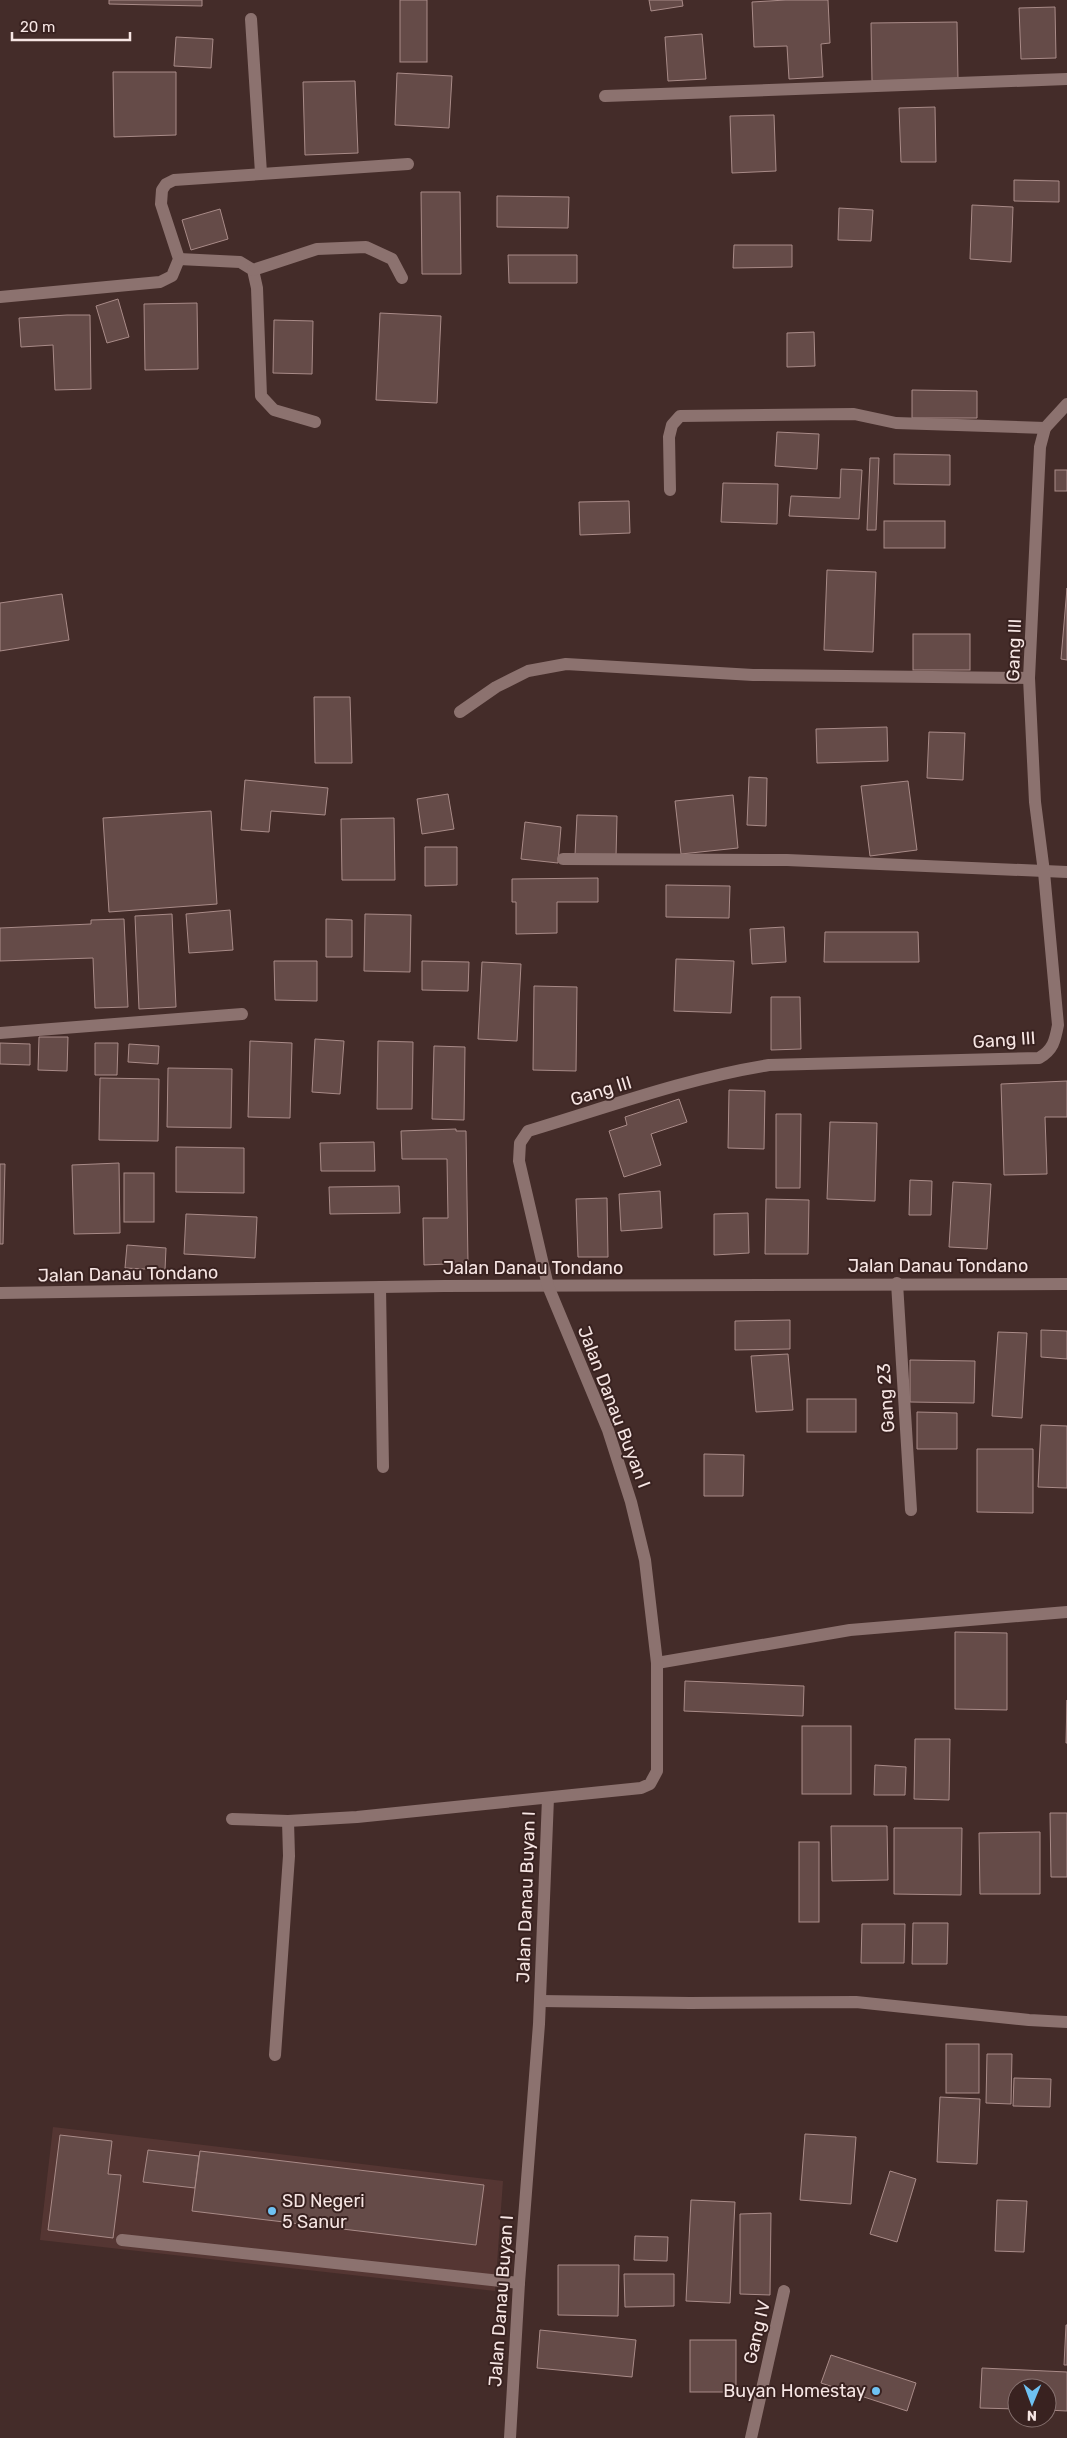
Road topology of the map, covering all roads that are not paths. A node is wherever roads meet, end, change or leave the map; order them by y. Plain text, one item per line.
1 (251, 19) dead end
2 (1067, 79) edge
3 (605, 96) dead end
4 (408, 164) dead end
5 (261, 174) junction
6 (180, 259) junction
7 (253, 270) junction
8 (402, 278) dead end
9 (0, 297) edge
10 (1067, 404) edge
11 (315, 422) dead end
12 (1045, 428) junction
13 (670, 490) dead end
14 (1029, 678) junction
15 (460, 712) dead end
16 (563, 859) dead end
17 (1044, 872) junction
18 (1067, 872) edge
19 (242, 1014) dead end
20 (0, 1032) edge
21 (897, 1283) junction
22 (1067, 1284) edge
23 (548, 1286) junction
24 (380, 1287) junction
25 (0, 1293) edge
26 (383, 1467) dead end
27 (911, 1510) dead end
28 (1067, 1612) edge
29 (657, 1663) junction
30 (548, 1798) junction
31 (232, 1819) dead end
32 (288, 1821) junction
33 (540, 2001) junction
34 (1067, 2022) edge
35 (275, 2055) dead end
36 (122, 2240) dead end
37 (518, 2283) junction
38 (784, 2291) dead end
39 (510, 2438) edge
40 (751, 2438) edge

1 - 5 street
2 - 3 street
4 - 5 street
5 - 6 street
6 - 7 street
6 - 9 street
7 - 8 street
7 - 11 street
10 - 12 street
12 - 13 street
12 - 14 street, Gang III
14 - 15 street
14 - 17 street, Gang III
16 - 17 street
17 - 18 street
17 - 23 street, Gang III
19 - 20 street
21 - 22 street, Jalan Danau Tondano
21 - 23 street, Jalan Danau Tondano
21 - 27 street, Gang 23
23 - 24 street, Jalan Danau Tondano
23 - 29 street, Jalan Danau Buyan I
24 - 25 street, Jalan Danau Tondano
24 - 26 street
28 - 29 street
29 - 30 street, Jalan Danau Buyan I
30 - 32 street
30 - 33 street, Jalan Danau Buyan I
31 - 32 street
32 - 35 street
33 - 34 street
33 - 37 street, Jalan Danau Buyan I
36 - 37 street
37 - 39 street, Jalan Danau Buyan I
38 - 40 street, Gang IV

